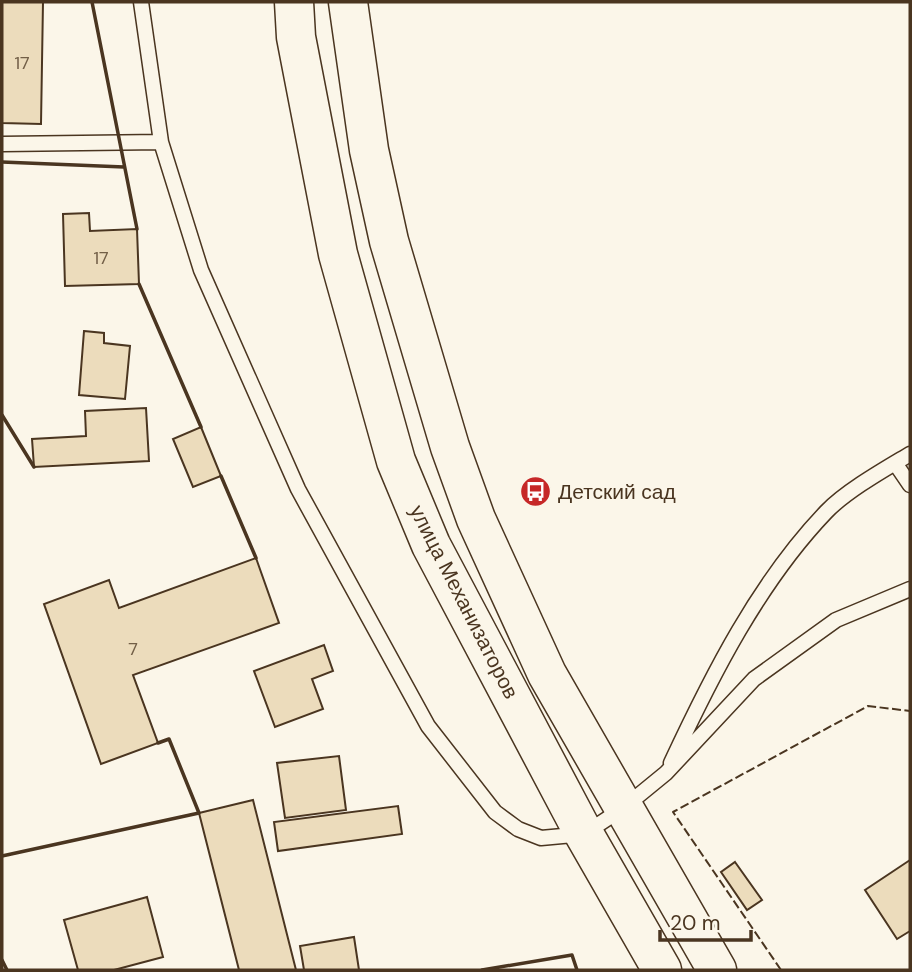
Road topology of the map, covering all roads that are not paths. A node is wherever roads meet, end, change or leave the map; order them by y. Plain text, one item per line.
1 (141, 2) edge
2 (294, 2) edge
3 (348, 2) edge
4 (161, 142) junction
5 (2, 144) edge
6 (910, 454) edge
7 (895, 463) junction
8 (910, 485) edge
9 (910, 589) edge
10 (666, 773) junction
11 (622, 809) junction
12 (584, 834) junction
13 (662, 970) edge
14 (717, 970) edge

1 - 4 lane
2 - 12 main road, улица Механизаторов
3 - 11 main road, улица Механизаторов
4 - 5 lane
4 - 12 lane
6 - 7 lane
7 - 8 lane
7 - 10 lane
9 - 10 lane
10 - 11 lane
11 - 12 lane
11 - 14 main road, улица Механизаторов
12 - 13 main road, улица Механизаторов

